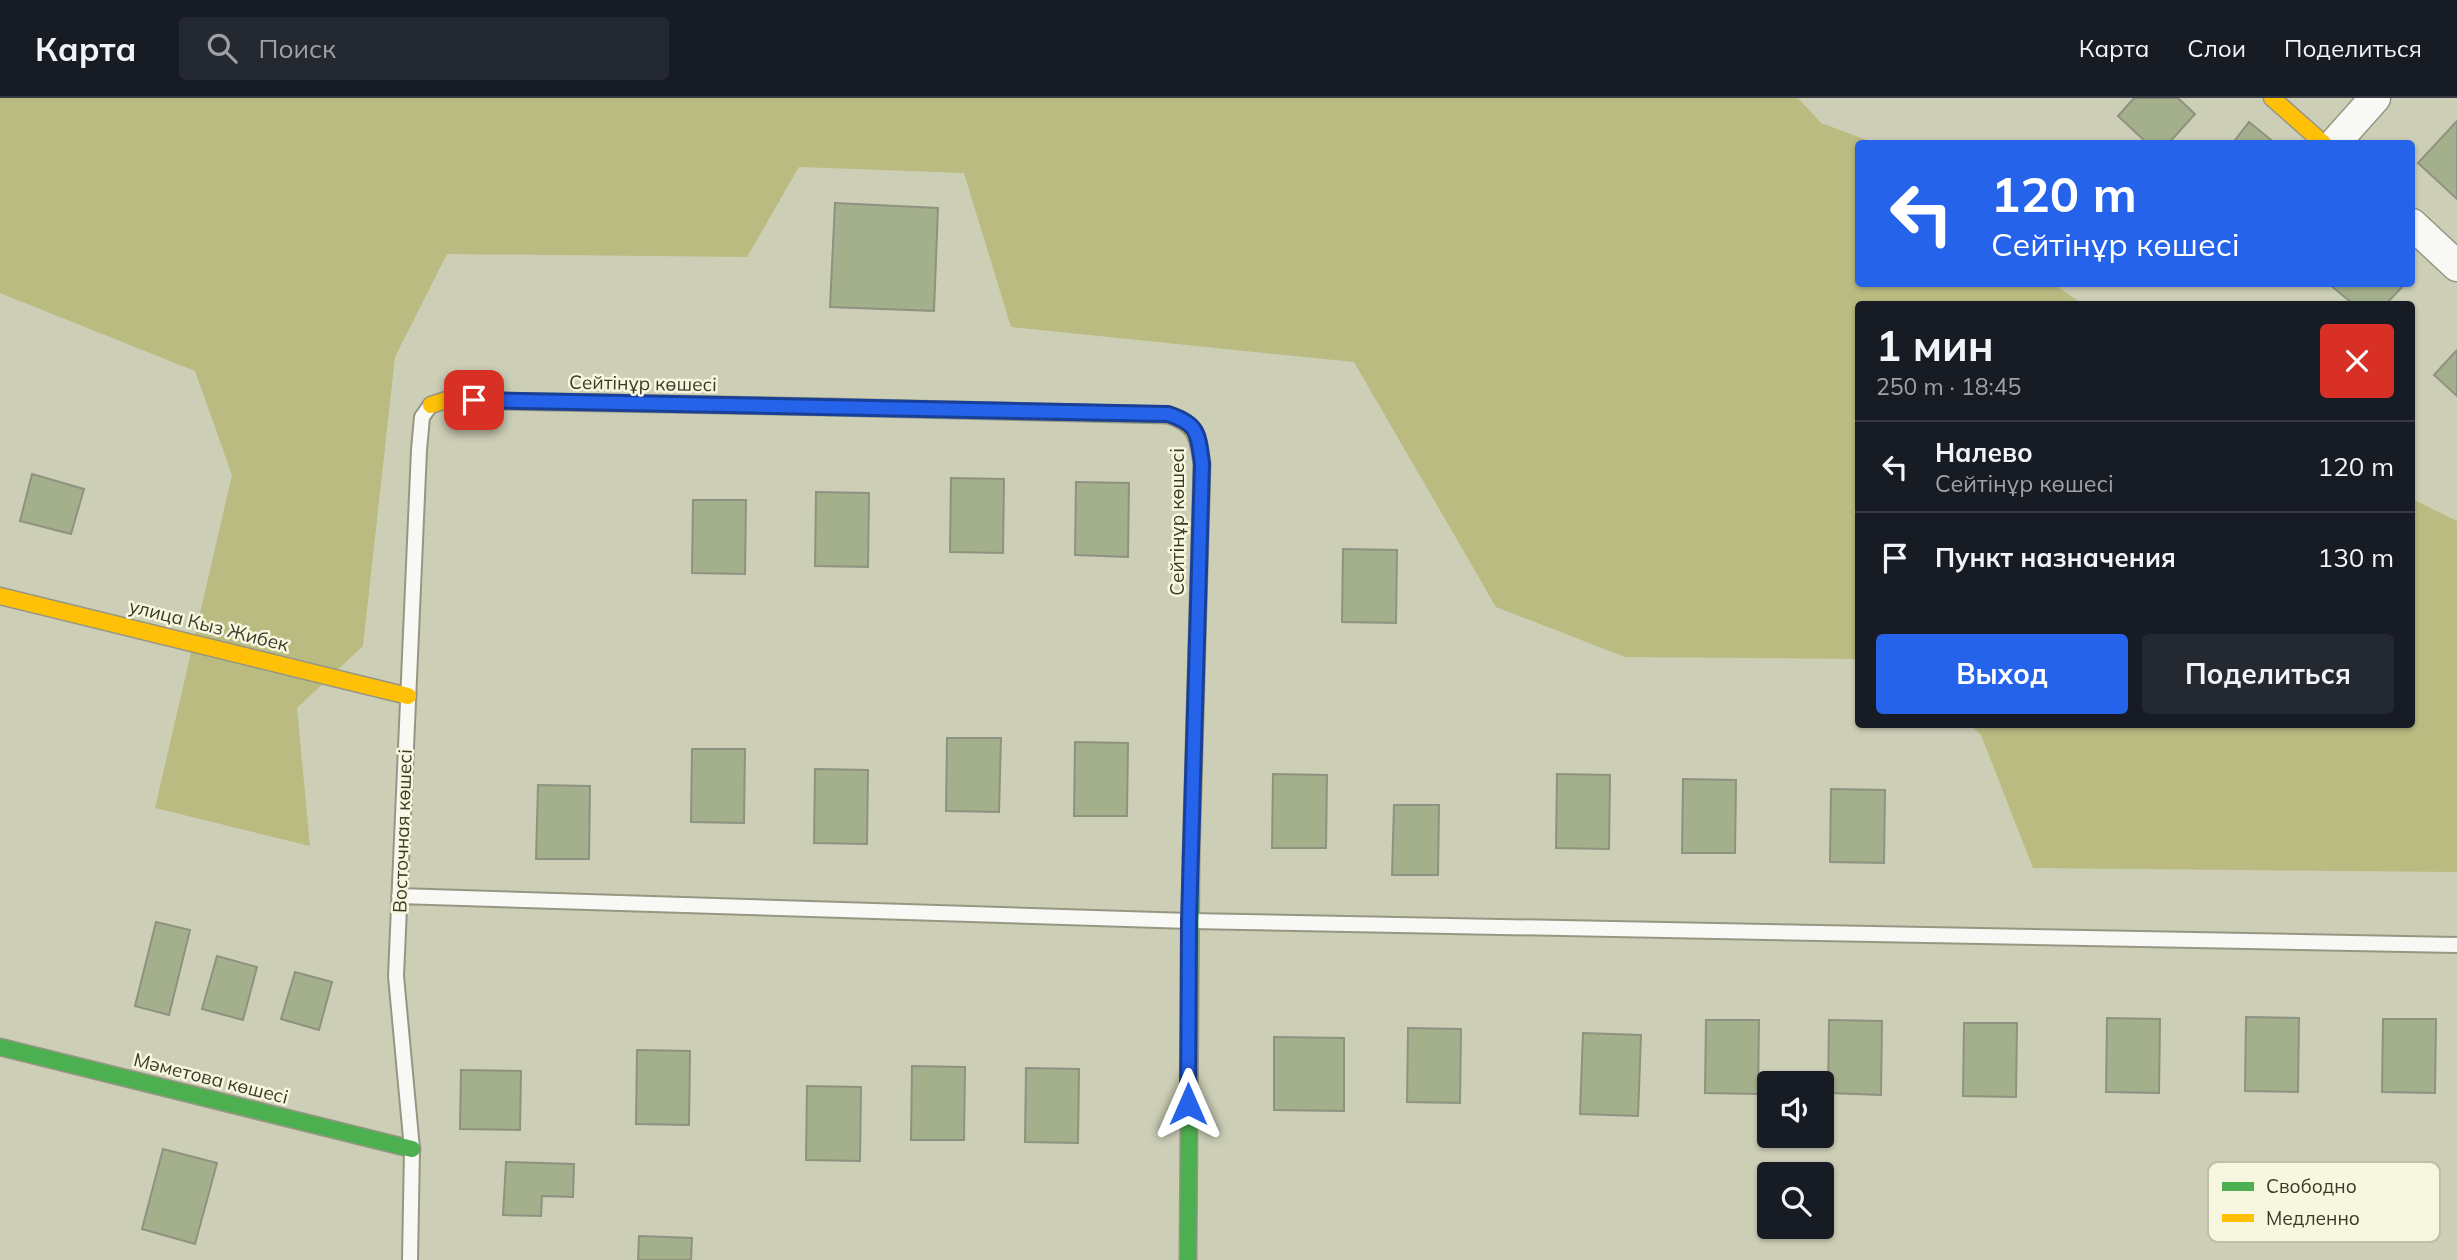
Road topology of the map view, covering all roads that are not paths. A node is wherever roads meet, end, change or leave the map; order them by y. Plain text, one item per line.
1 (2272, 98) edge
2 (2375, 98) edge
3 (2319, 140) edge
4 (2338, 140) edge
5 (2415, 227) edge
6 (2457, 265) edge
7 (431, 405) joint
8 (0, 596) edge
9 (408, 695) junction
10 (399, 896) junction
11 (1189, 921) junction
12 (2457, 946) edge
13 (0, 1046) edge
14 (412, 1149) junction
15 (410, 1260) edge
16 (1188, 1260) edge

1 - 3 street
2 - 4 street
5 - 6 street
7 - 9 lane, Восточная көшесі
7 - 11 street, Сейтінұр көшесі
8 - 9 street, улица Кыз Жибек
9 - 10 lane, Восточная көшесі
10 - 11 lane
10 - 14 lane, Восточная көшесі
11 - 12 lane
11 - 16 street, Сейтінұр көшесі
13 - 14 street, Мәметова көшесі
14 - 15 lane, Восточная көшесі

